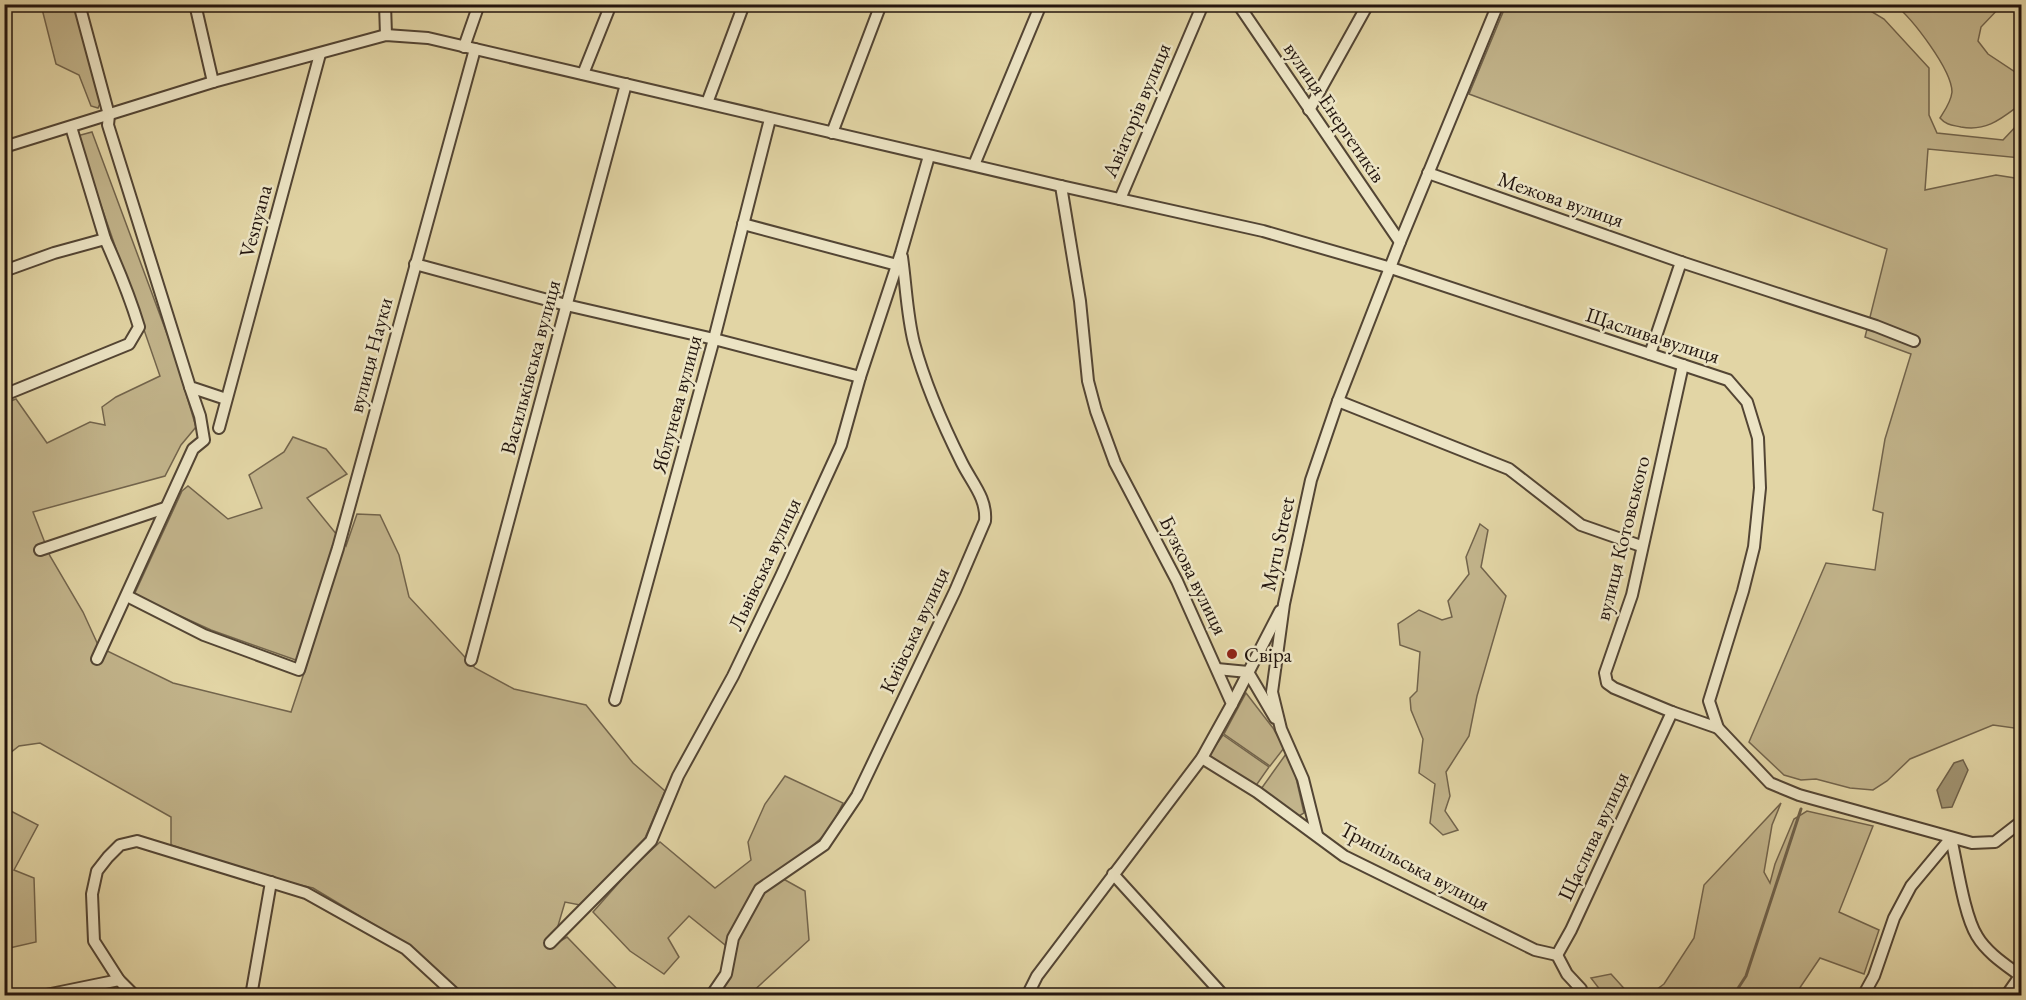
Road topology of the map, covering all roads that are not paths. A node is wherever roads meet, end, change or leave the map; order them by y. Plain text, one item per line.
1 (79, 4) edge
2 (195, 4) edge
3 (385, 4) edge
4 (479, 4) edge
5 (610, 4) edge
6 (744, 4) edge
7 (881, 4) edge
8 (1041, 4) edge
9 (1203, 4) edge
10 (1238, 4) edge
11 (1368, 4) edge
12 (1498, 4) edge
13 (386, 35) junction
14 (464, 47) junction
15 (475, 49) junction
16 (320, 54) junction
17 (583, 74) junction
18 (213, 82) junction
19 (626, 84) junction
20 (706, 103) junction
21 (1309, 110) junction
22 (109, 115) junction
23 (770, 118) junction
24 (71, 127) junction
25 (832, 133) junction
26 (4, 147) edge
27 (929, 156) junction
28 (975, 165) junction
29 (1428, 173) junction
30 (1061, 186) junction
31 (1120, 199) junction
32 (743, 224) junction
33 (105, 239) junction
34 (1400, 242) junction
35 (901, 253) junction
36 (1681, 262) junction
37 (415, 264) junction
38 (897, 265) junction
39 (1390, 268) junction
40 (4, 271) edge
41 (567, 305) junction
42 (714, 339) junction
43 (1914, 341) dead end
44 (1650, 354) junction
45 (1683, 365) junction
46 (860, 377) junction
47 (190, 387) junction
48 (4, 395) edge
49 (226, 399) junction
50 (1338, 401) junction
51 (219, 428) dead end
52 (165, 508) junction
53 (1641, 546) junction
54 (40, 550) dead end
55 (127, 596) junction
56 (1284, 604) junction
57 (97, 659) dead end
58 (471, 660) dead end
59 (1217, 669) junction
60 (1248, 672) junction
61 (615, 699) dead end
62 (1232, 704) junction
63 (1672, 712) junction
64 (1718, 728) junction
65 (1281, 729) junction
66 (1202, 758) junction
67 (2022, 821) edge
68 (1317, 835) junction
69 (1951, 838) junction
70 (1113, 874) junction
71 (271, 882) junction
72 (550, 943) dead end
73 (1557, 955) junction
74 (2021, 975) edge
75 (119, 980) junction
76 (41, 996) edge
77 (135, 996) edge
78 (251, 996) edge
79 (457, 996) edge
80 (711, 996) edge
81 (1027, 996) edge
82 (1224, 996) edge
83 (1582, 996) edge
84 (1863, 996) edge
85 (2006, 996) edge

1 - 22 street
2 - 18 street
3 - 13 street
4 - 14 street
5 - 17 street
6 - 20 street
7 - 25 street
8 - 28 street
9 - 31 street, Авіаторів вулиця
10 - 21 street, вулиця Енергетиків
11 - 21 street
12 - 29 street
13 - 14 street, Щаслива вулиця
13 - 16 street
14 - 15 street, Щаслива вулиця
15 - 17 street, Щаслива вулиця
15 - 37 street, вулиця Науки
16 - 18 street
16 - 49 street, Vesnyana
17 - 19 street, Щаслива вулиця
18 - 22 street
19 - 20 street, Щаслива вулиця
19 - 41 street, Васильківська вулиця
20 - 23 street, Щаслива вулиця
21 - 34 street, вулиця Енергетиків
22 - 24 street
22 - 47 street
23 - 25 street, Щаслива вулиця
23 - 32 street, Яблунева вулиця
24 - 26 street
24 - 33 street
25 - 27 street, Щаслива вулиця
27 - 28 street, Щаслива вулиця
27 - 35 street, Львівська вулиця
28 - 30 street, Щаслива вулиця
29 - 34 street
29 - 36 street, Межова вулиця
30 - 31 street, Щаслива вулиця
30 - 59 street, Бузкова вулиця
31 - 39 street, Щаслива вулиця
32 - 38 street
32 - 42 street, Яблунева вулиця
33 - 40 street
33 - 48 street
34 - 39 street
35 - 38 street, Львівська вулиця
35 - 80 street, Київська вулиця
36 - 43 street, Межова вулиця
36 - 44 street
37 - 41 street
37 - 55 street, вулиця Науки
38 - 46 street, Львівська вулиця
39 - 44 street, Щаслива вулиця
39 - 50 street, Myru Street
41 - 42 street
41 - 58 street, Васильківська вулиця
42 - 46 street
42 - 61 street, Яблунева вулиця
44 - 45 street, Щаслива вулиця
45 - 53 street, вулиця Котовського
45 - 64 street, Щаслива вулиця
46 - 72 street, Львівська вулиця
47 - 49 street
47 - 52 street
49 - 51 street, Vesnyana
50 - 53 street
50 - 56 street, Myru Street
52 - 54 street
52 - 55 street
53 - 63 street, вулиця Котовського
55 - 57 street
56 - 60 street
56 - 65 street, Myru Street
59 - 60 street
59 - 62 street, Бузкова вулиця
60 - 62 street
60 - 65 street
62 - 66 street
63 - 64 street, Щаслива вулиця
63 - 73 street, Щаслива вулиця
64 - 69 street, Щаслива вулиця
65 - 68 street, Myru Street
66 - 68 street, Трипільська вулиця
66 - 70 street
67 - 69 street, Щаслива вулиця
68 - 73 street, Трипільська вулиця
69 - 74 street
69 - 84 street
70 - 81 street
70 - 82 street
71 - 75 street
71 - 78 street
71 - 79 street
73 - 83 street
74 - 85 street
75 - 76 street
75 - 77 street

